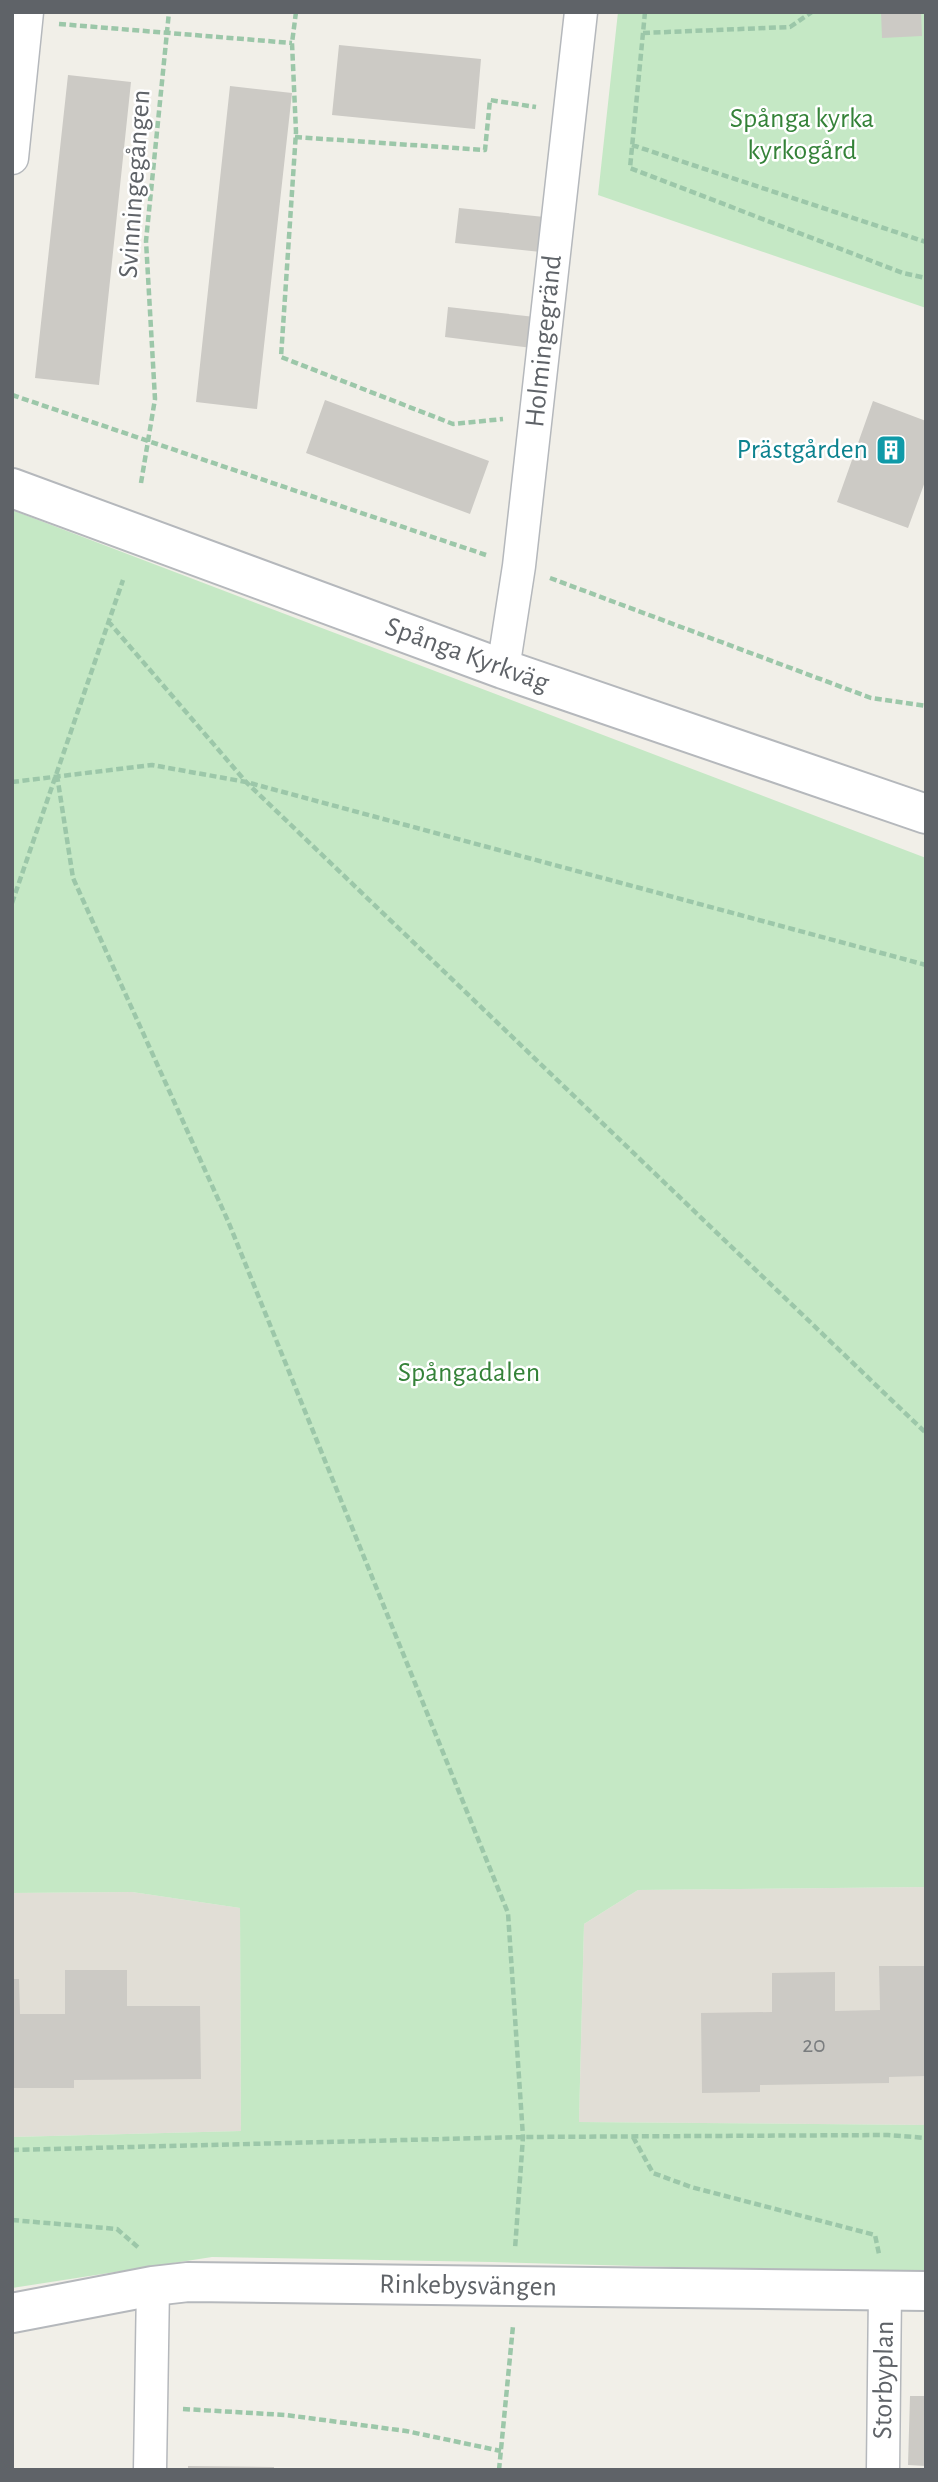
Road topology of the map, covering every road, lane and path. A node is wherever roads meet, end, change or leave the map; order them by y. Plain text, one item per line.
1 (169, 12) edge
2 (296, 12) edge
3 (581, 12) edge
4 (645, 12) edge
5 (812, 12) edge
6 (26, 17) edge
7 (167, 33) junction
8 (643, 33) junction
9 (292, 43) junction
10 (545, 108) dead end
11 (296, 137) junction
12 (632, 145) junction
13 (12, 158) edge
14 (926, 242) edge
15 (926, 278) edge
16 (12, 395) edge
17 (536, 419) junction
18 (149, 442) junction
19 (141, 483) dead end
20 (12, 488) edge
21 (519, 566) junction
22 (123, 580) dead end
23 (108, 621) junction
24 (503, 669) junction
25 (926, 706) edge
26 (57, 775) junction
27 (12, 782) edge
28 (246, 782) junction
29 (926, 814) edge
30 (12, 903) edge
31 (926, 965) edge
32 (926, 1433) edge
33 (632, 2136) junction
34 (523, 2137) junction
35 (926, 2138) edge
36 (12, 2150) edge
37 (12, 2220) edge
38 (515, 2253) dead end
39 (153, 2286) junction
40 (885, 2291) junction
41 (926, 2291) edge
42 (12, 2313) edge
43 (513, 2326) dead end
44 (151, 2407) junction
45 (501, 2451) junction
46 (150, 2470) edge
47 (499, 2470) edge
48 (883, 2470) edge

1 - 7 path, Svinningegången
2 - 9 path
3 - 17 street, Holmingegränd
4 - 8 path
5 - 8 path
6 - 7 path
6 - 13 street
7 - 9 path
7 - 18 path, Svinningegången
8 - 12 path
9 - 11 path
10 - 11 path
11 - 17 path
12 - 14 path
12 - 15 path
16 - 18 path
17 - 21 street, Holmingegränd
18 - 19 path, Svinningegången
18 - 21 path
20 - 24 street, Spånga Kyrkväg
21 - 24 street, Holmingegränd
21 - 25 path
22 - 23 path
23 - 26 path
23 - 28 path
24 - 29 street, Spånga Kyrkväg
26 - 27 path
26 - 28 path
26 - 30 path
26 - 34 path
28 - 31 path
28 - 32 path
33 - 34 path
33 - 35 path
33 - 40 path
34 - 36 path
34 - 38 path
37 - 39 path
39 - 40 street, Rinkebysvängen
39 - 42 street, Rinkebysvängen
39 - 44 street
40 - 41 street, Rinkebysvängen
40 - 48 street, Storbyplan
43 - 45 path
44 - 45 path
44 - 46 street
45 - 47 path

